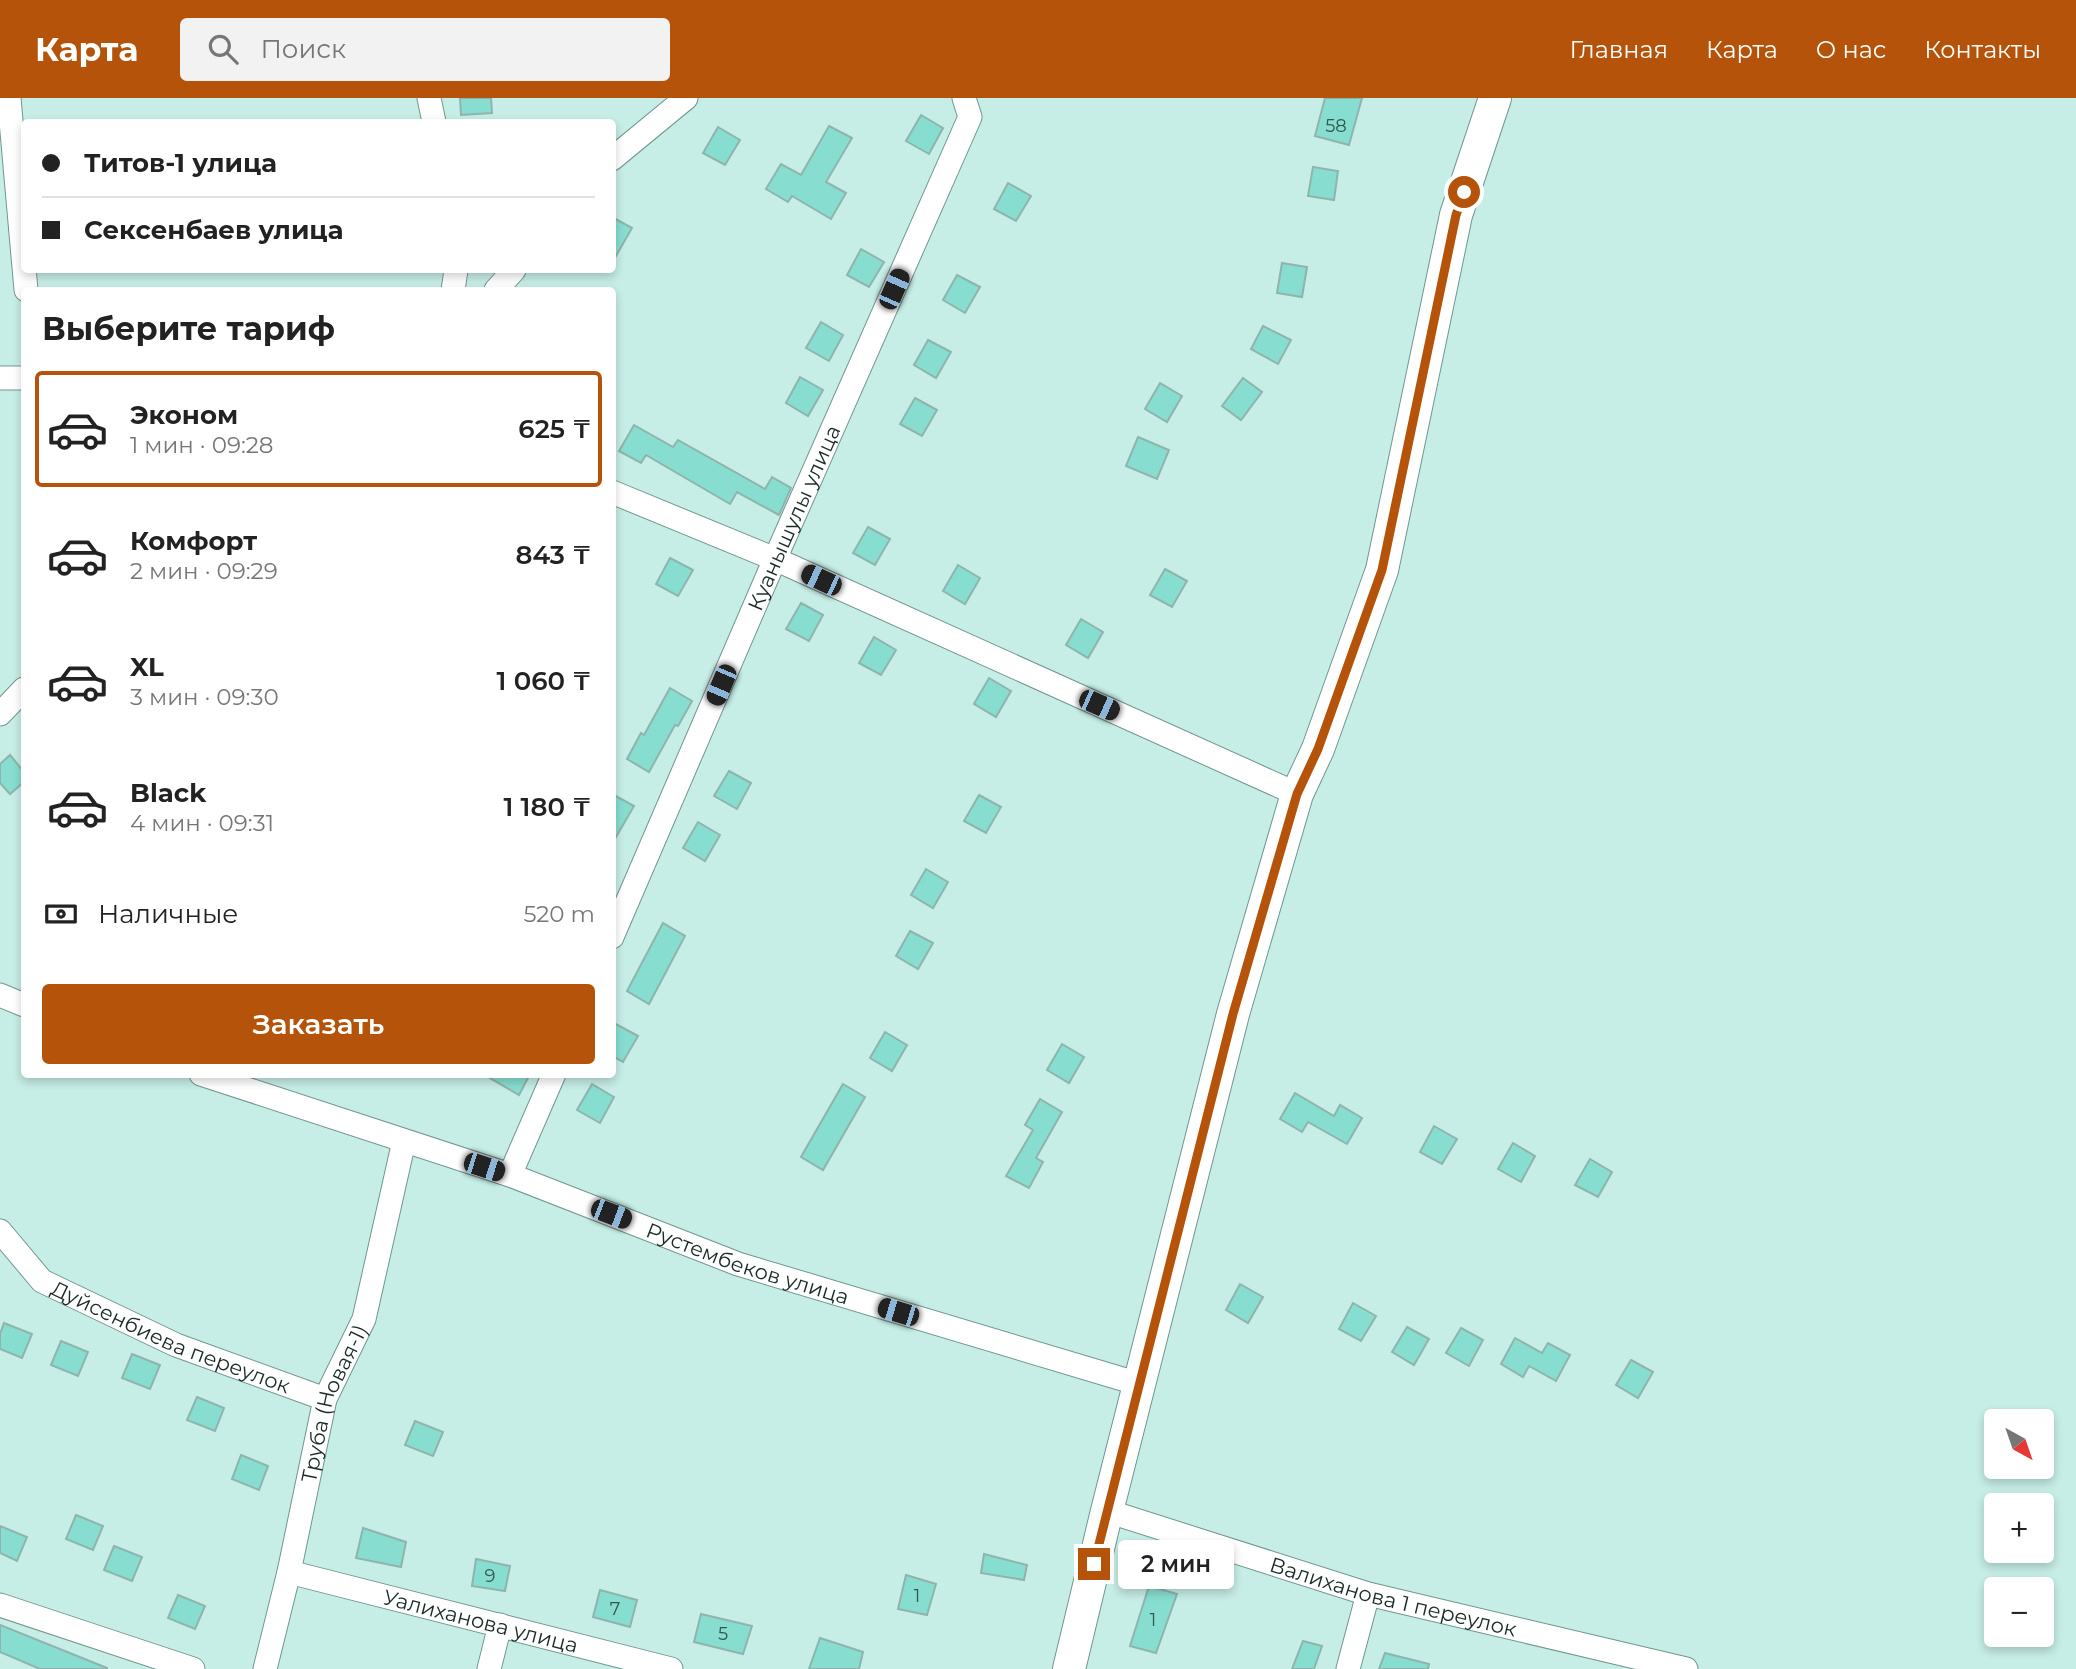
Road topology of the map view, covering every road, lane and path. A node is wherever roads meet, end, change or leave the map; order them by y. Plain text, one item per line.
1 (9, 98) edge
2 (429, 98) edge
3 (686, 98) edge
4 (964, 98) edge
5 (1495, 98) edge
6 (433, 119) edge
7 (616, 156) edge
8 (21, 234) edge
9 (511, 273) edge
10 (499, 287) edge
11 (0, 378) edge
12 (21, 378) edge
13 (616, 494) edge
14 (775, 559) junction
15 (21, 691) edge
16 (0, 714) edge
17 (1297, 794) junction
18 (616, 928) edge
19 (0, 995) edge
20 (21, 1004) edge
21 (213, 1078) edge
22 (552, 1078) edge
23 (404, 1141) junction
24 (510, 1175) junction
25 (0, 1231) edge
26 (1139, 1384) junction
27 (325, 1399) junction
28 (1107, 1511) junction
29 (289, 1572) junction
30 (1368, 1594) junction
31 (0, 1605) edge
32 (500, 1625) junction
33 (1620, 1661) edge
34 (193, 1669) edge
35 (265, 1669) edge
36 (489, 1669) edge
37 (671, 1669) edge
38 (1069, 1669) edge
39 (1348, 1669) edge
40 (1686, 1669) edge

1 - 8 street
2 - 6 street
3 - 7 street
4 - 14 street, Куанышулы улица
5 - 17 street
9 - 10 street
11 - 12 street
13 - 14 street
14 - 17 street
14 - 18 street, Куанышулы улица
15 - 16 street
17 - 26 street
19 - 20 street
21 - 23 street, Рустембеков улица
22 - 24 street
23 - 24 street, Рустембеков улица
23 - 27 street, Труба (Новая-1)
24 - 26 street, Рустембеков улица
25 - 27 street, Дуйсенбиева переулок
26 - 28 street
27 - 29 street, Труба (Новая-1)
28 - 30 street, Валиханова 1 переулок
28 - 38 street
29 - 32 street, Уалиханова улица
29 - 35 street, Труба (Новая-1)
30 - 33 street, Валиханова 1 переулок
30 - 39 street
31 - 34 street
32 - 36 street
32 - 37 street, Уалиханова улица
33 - 40 street, Валиханова 1 переулок

